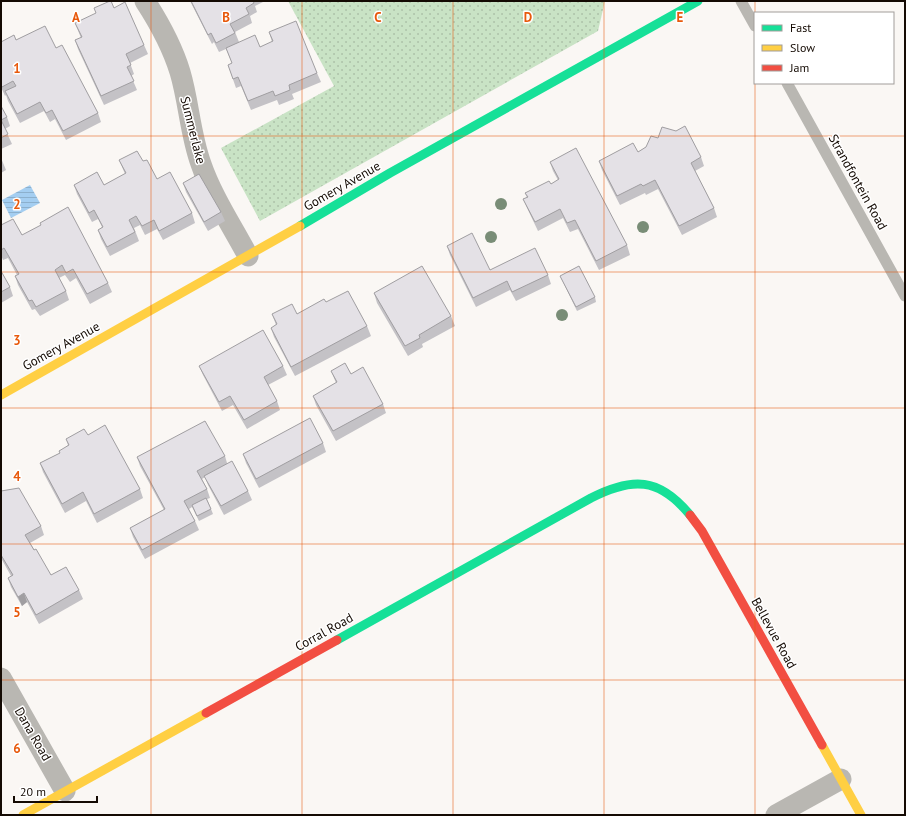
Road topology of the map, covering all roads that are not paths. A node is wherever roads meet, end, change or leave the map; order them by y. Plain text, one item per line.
1 (145, 1) edge
2 (698, 1) edge
3 (741, 1) edge
4 (754, 24) edge
5 (788, 84) edge
6 (248, 256) junction
7 (905, 296) edge
8 (1, 395) edge
9 (643, 484) joint
10 (1, 678) edge
11 (841, 778) junction
12 (65, 791) junction
13 (23, 815) edge
14 (776, 815) edge
15 (862, 815) edge

1 - 6 street, Summerlake
2 - 6 street, Gomery Avenue
3 - 4 lane
5 - 7 lane, Strandfontein Road
6 - 8 street, Gomery Avenue
9 - 11 street, Bellevue Road
9 - 12 street, Corral Road
10 - 12 street, Dana Road
11 - 14 street
11 - 15 street, Bellevue Road
12 - 13 street, Corral Road

